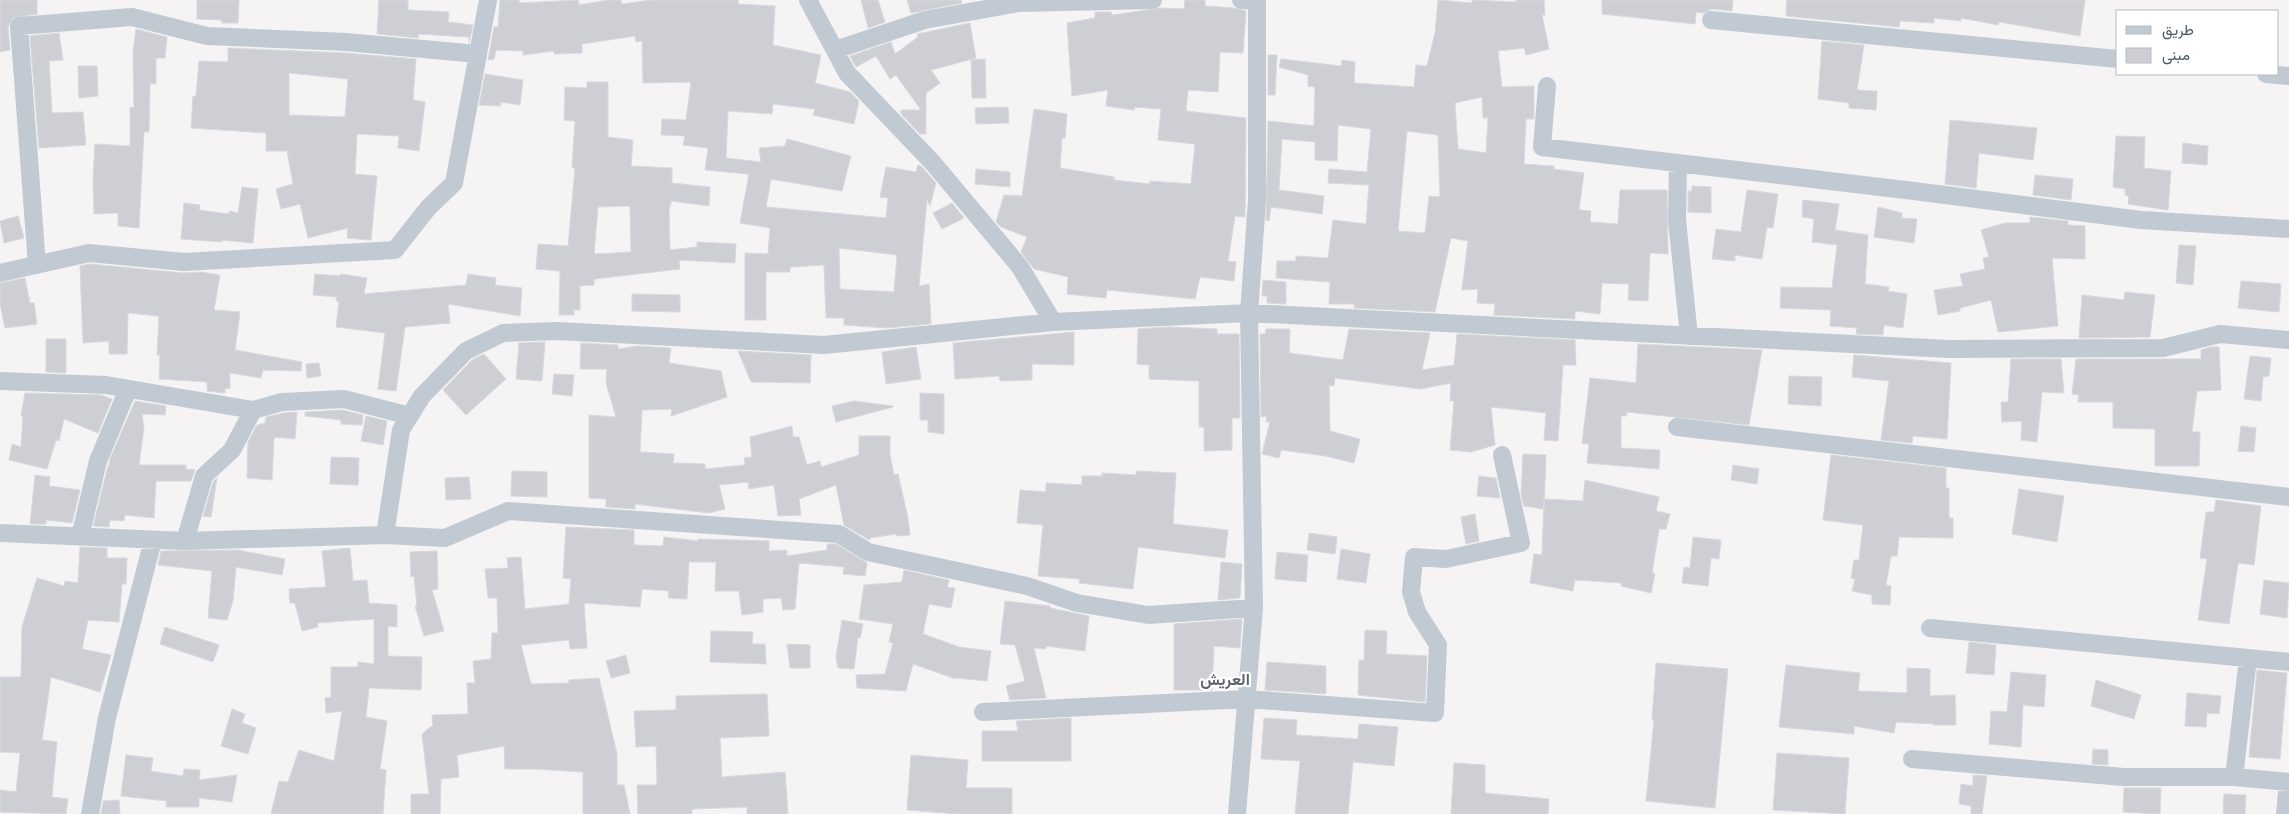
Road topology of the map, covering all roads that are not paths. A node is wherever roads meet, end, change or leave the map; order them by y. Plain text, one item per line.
1 (488, 0) edge
2 (808, 0) edge
3 (1153, 0) edge
4 (1251, 0) edge
5 (1711, 20) dead end
6 (834, 50) junction
7 (478, 54) junction
8 (2116, 59) edge
9 (1547, 86) dead end
10 (1678, 163) junction
11 (2289, 230) edge
12 (37, 265) junction
13 (0, 273) edge
14 (1249, 313) junction
15 (1054, 322) junction
16 (1689, 336) junction
17 (2289, 340) edge
18 (0, 381) edge
19 (128, 388) junction
20 (253, 410) junction
21 (410, 416) junction
22 (1677, 427) dead end
23 (1502, 455) dead end
24 (2289, 497) edge
25 (0, 533) edge
26 (384, 535) junction
27 (80, 537) junction
28 (153, 540) junction
29 (185, 541) junction
30 (1254, 608) junction
31 (1930, 628) dead end
32 (2248, 658) junction
33 (2289, 662) edge
34 (1247, 699) junction
35 (983, 712) dead end
36 (1912, 759) dead end
37 (2234, 777) junction
38 (2289, 782) edge
39 (90, 814) edge
40 (1237, 814) edge
41 (2285, 814) edge

1 - 7 street
2 - 6 street
3 - 6 street
4 - 14 street
5 - 8 street
6 - 15 street
7 - 12 street
7 - 12 street
9 - 10 street
10 - 11 street
10 - 16 street
12 - 13 street
14 - 15 street
14 - 16 street
14 - 30 street
15 - 21 street
16 - 17 street
18 - 19 street
19 - 20 street
19 - 27 street
20 - 21 street
20 - 29 street
21 - 26 street
22 - 24 street
23 - 34 street
25 - 27 street
26 - 29 street
26 - 30 street
27 - 28 street
28 - 29 street
28 - 39 street
30 - 34 street
31 - 32 street
32 - 33 street
32 - 37 street
34 - 35 street
34 - 40 street
36 - 37 street
37 - 38 street
38 - 41 street

